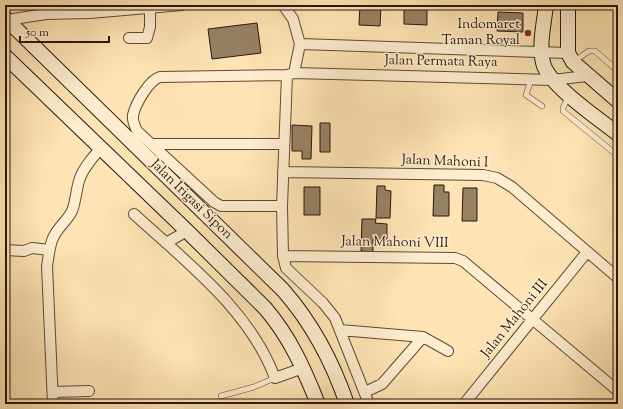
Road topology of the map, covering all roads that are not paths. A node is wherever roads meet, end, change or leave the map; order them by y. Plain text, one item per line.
1 (182, 5) edge
2 (283, 5) edge
3 (546, 5) edge
4 (568, 5) edge
5 (150, 8) junction
6 (91, 9) edge
7 (6, 19) edge
8 (129, 38) dead end
9 (300, 44) junction
10 (542, 52) junction
11 (5, 56) edge
12 (570, 58) junction
13 (618, 71) edge
14 (290, 74) junction
15 (587, 76) junction
16 (531, 79) junction
17 (552, 80) junction
18 (569, 94) junction
19 (618, 101) edge
20 (542, 106) dead end
21 (618, 134) edge
22 (151, 144) junction
23 (284, 144) junction
24 (101, 148) junction
25 (618, 156) edge
26 (283, 172) junction
27 (282, 206) junction
28 (134, 214) dead end
29 (187, 231) junction
30 (166, 243) junction
31 (5, 250) edge
32 (49, 250) junction
33 (587, 252) junction
34 (283, 256) junction
35 (618, 278) edge
36 (533, 319) junction
37 (340, 330) junction
38 (423, 337) junction
39 (448, 351) dead end
40 (303, 368) junction
41 (275, 378) junction
42 (89, 390) dead end
43 (618, 391) edge
44 (52, 392) junction
45 (365, 392) junction
46 (221, 396) dead end
47 (53, 404) edge
48 (318, 404) edge
49 (347, 404) edge
50 (370, 404) edge
51 (464, 404) edge

1 - 5 street
2 - 9 street
3 - 10 street
4 - 12 street
5 - 6 street
5 - 8 street
6 - 7 street
7 - 49 street, Jalan Irigasi Sipon
9 - 10 street
9 - 14 street
10 - 12 street
10 - 17 street
11 - 24 street, Jalan Irigasi Sipon
12 - 13 lane
12 - 15 street
14 - 16 street, Jalan Permata Raya
14 - 22 street, Jalan Permata Raya
14 - 23 street
15 - 17 street, Jalan Permata Raya
15 - 19 street
16 - 17 street, Jalan Permata Raya
16 - 20 lane
17 - 18 street
18 - 21 street
18 - 25 lane
22 - 23 street
22 - 27 street
23 - 26 street
24 - 29 street, Jalan Irigasi Sipon
24 - 32 street
26 - 27 street
26 - 33 street, Jalan Mahoni I
27 - 34 street
28 - 30 street
29 - 30 street
29 - 40 street, Jalan Irigasi Sipon
30 - 41 street
31 - 32 street
32 - 44 street
33 - 35 street, Jalan Mahoni I
33 - 36 street, Jalan Mahoni III
34 - 36 street, Jalan Mahoni VIII
34 - 37 street
36 - 43 street, Jalan Mahoni VIII
36 - 51 street, Jalan Mahoni III
37 - 38 street
37 - 45 street
38 - 39 street
38 - 45 street
40 - 41 street
40 - 48 street, Jalan Irigasi Sipon
41 - 46 lane
42 - 44 street
44 - 47 street
45 - 50 street

